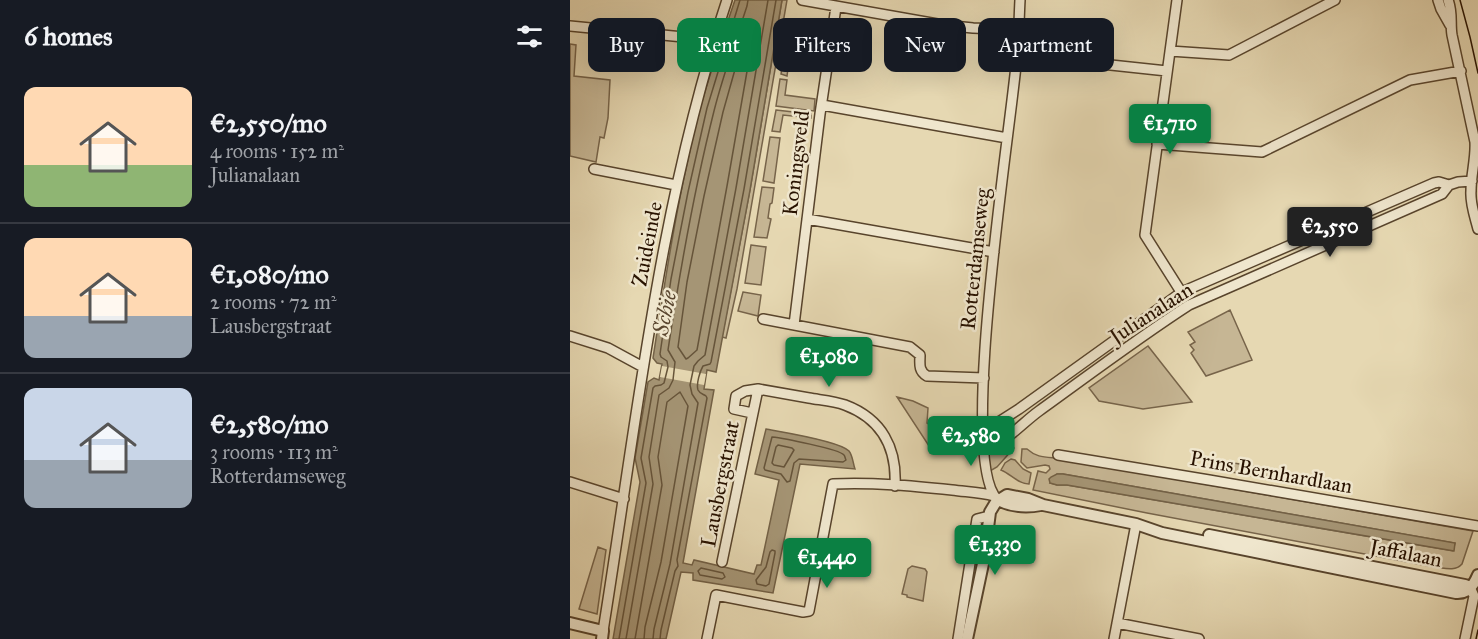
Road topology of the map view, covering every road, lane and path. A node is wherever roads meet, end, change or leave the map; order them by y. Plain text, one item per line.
1 (727, 0) edge
2 (802, 0) edge
3 (1020, 0) edge
4 (1177, 0) edge
5 (1335, 0) edge
6 (1438, 0) edge
7 (1448, 0) edge
8 (836, 7) junction
9 (721, 18) edge
10 (1019, 18) edge
11 (1450, 25) junction
12 (570, 26) edge
13 (978, 28) edge
14 (677, 36) edge
15 (1170, 51) junction
16 (1114, 65) edge
17 (1167, 71) junction
18 (1461, 71) junction
19 (706, 72) edge
20 (1015, 72) edge
21 (822, 105) junction
22 (1007, 138) junction
23 (1158, 144) junction
24 (594, 168) dead end
25 (1472, 182) junction
26 (676, 185) junction
27 (1449, 185) junction
28 (807, 219) junction
29 (1478, 230) edge
30 (994, 252) junction
31 (1182, 292) junction
32 (1190, 305) junction
33 (764, 319) dead end
34 (794, 325) junction
35 (570, 336) edge
36 (643, 367) junction
37 (984, 378) junction
38 (758, 389) junction
39 (752, 413) junction
40 (982, 428) junction
41 (983, 449) junction
42 (1058, 456) dead end
43 (570, 482) edge
44 (895, 486) junction
45 (996, 498) junction
46 (624, 499) junction
47 (989, 516) junction
48 (1140, 525) junction
49 (1478, 526) edge
50 (722, 562) dead end
51 (1478, 575) edge
52 (1470, 587) junction
53 (570, 623) edge
54 (1117, 623) junction
55 (602, 635) edge
56 (707, 639) edge
57 (958, 639) edge
58 (968, 639) edge
59 (1114, 639) edge
60 (1199, 639) edge
61 (1465, 639) edge

1 - 9 street, Zuideinde
2 - 8 street
3 - 10 street, Rotterdamseweg
4 - 15 street
5 - 15 street
6 - 11 street
7 - 11 street
8 - 13 street
8 - 21 street, Koningsveld
11 - 18 street
12 - 14 street
15 - 17 street
16 - 17 street
17 - 23 street
18 - 23 street
18 - 25 street
19 - 26 street, Zuideinde
20 - 22 street, Rotterdamseweg
21 - 22 street
21 - 28 street, Koningsveld
22 - 30 street, Rotterdamseweg
23 - 31 street
24 - 26 street
25 - 27 street, Julianalaan
25 - 29 street
26 - 36 street, Zuideinde
27 - 31 street, Julianalaan
27 - 32 street, Julianalaan
28 - 30 street
28 - 34 street, Koningsveld
30 - 37 street, Rotterdamseweg
31 - 32 street
31 - 40 street, Julianalaan
32 - 41 street, Julianalaan
33 - 34 street
34 - 37 street
35 - 36 street
36 - 46 street, Zuideinde
37 - 40 street, Rotterdamseweg
38 - 39 street, Lausbergstraat
38 - 39 street, Lausbergstraat
38 - 44 street
39 - 50 street, Lausbergstraat
40 - 41 street, Rotterdamseweg
41 - 45 street, Rotterdamseweg
42 - 49 street, Prins Bernhardlaan
43 - 46 street
44 - 45 street
44 - 56 street
45 - 47 street
45 - 48 street, Jaffalaan
46 - 55 street, Zuideinde
47 - 57 street
47 - 58 street
48 - 52 street, Jaffalaan
48 - 54 street
51 - 52 street
52 - 61 street
53 - 55 street
54 - 59 street
54 - 60 street

